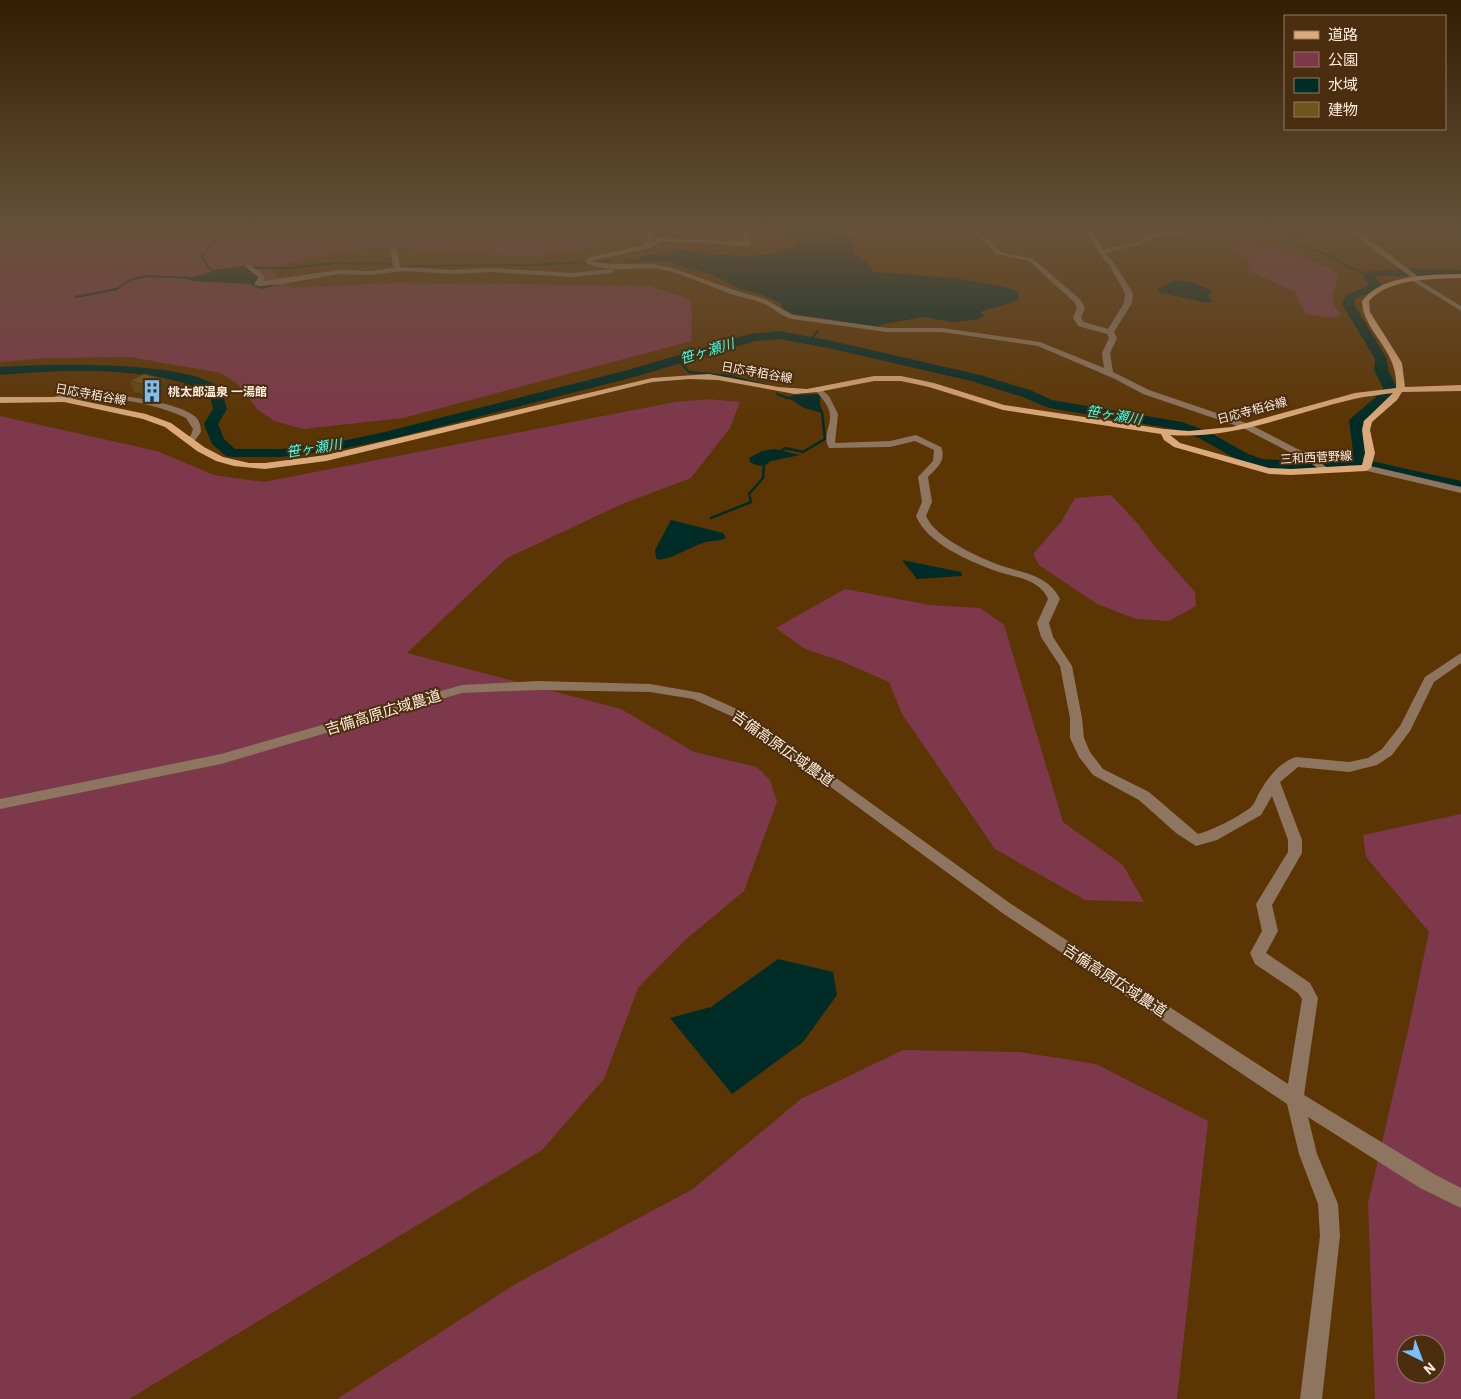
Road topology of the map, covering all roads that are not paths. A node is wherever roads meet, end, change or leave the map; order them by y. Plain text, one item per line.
1 (732, 292) edge
2 (1066, 292) edge
3 (1129, 292) edge
4 (1377, 292) edge
5 (1437, 292) edge
6 (1461, 309) edge
7 (1110, 332) junction
8 (1109, 373) junction
9 (1461, 388) edge
10 (819, 390) junction
11 (54, 399) junction
12 (0, 400) edge
13 (1246, 426) junction
14 (1164, 432) junction
15 (190, 441) junction
16 (1366, 466) junction
17 (1324, 469) junction
18 (1461, 490) edge
19 (1461, 657) edge
20 (1273, 781) junction
21 (0, 804) edge
22 (1295, 1099) junction
23 (1461, 1198) edge
24 (1311, 1399) edge

1 - 8 street
2 - 7 street
3 - 7 street
4 - 16 main road, 三和西菅野線
5 - 6 street
7 - 8 street
8 - 13 street
9 - 13 main road, 日応寺栢谷線
10 - 14 main road, 日応寺栢谷線
10 - 15 main road, 日応寺栢谷線
10 - 20 street
11 - 12 main road, 日応寺栢谷線
11 - 15 main road, 日応寺栢谷線
11 - 15 street
13 - 14 main road, 日応寺栢谷線
13 - 17 street
14 - 17 main road, 三和西菅野線
16 - 17 main road, 三和西菅野線
16 - 18 street
19 - 20 street
20 - 22 street
21 - 22 street, 吉備高原広域農道
22 - 23 street, 吉備高原広域農道
22 - 24 street

